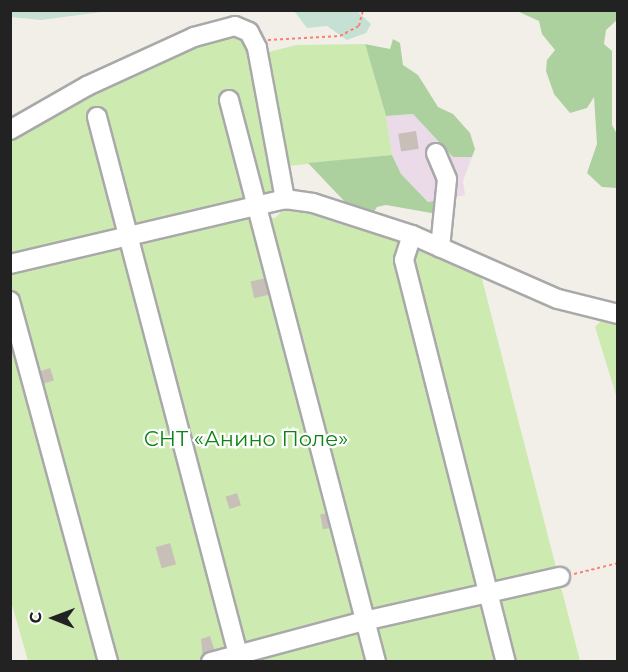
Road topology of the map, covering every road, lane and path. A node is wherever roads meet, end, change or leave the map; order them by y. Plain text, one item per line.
1 (363, 10) edge
2 (257, 48) junction
3 (229, 100) dead end
4 (97, 117) dead end
5 (10, 130) edge
6 (436, 153) dead end
7 (285, 199) junction
8 (258, 204) junction
9 (130, 234) junction
10 (412, 236) junction
11 (440, 248) junction
12 (10, 264) edge
13 (10, 301) edge
14 (618, 314) edge
15 (618, 563) edge
16 (560, 577) joint
17 (489, 592) junction
18 (364, 621) junction
19 (238, 657) edge
20 (108, 662) edge
21 (211, 662) edge
22 (376, 662) edge
23 (506, 662) edge

1 - 2 path
2 - 5 street
2 - 7 street
3 - 8 street
4 - 9 street
6 - 11 street
7 - 8 street
7 - 10 street
8 - 9 street
8 - 18 street
9 - 12 street
9 - 19 street
10 - 11 street
10 - 17 street
11 - 14 street
13 - 20 street
15 - 16 path
16 - 17 street
17 - 18 street
17 - 23 street
18 - 19 street
18 - 22 street
19 - 21 street

